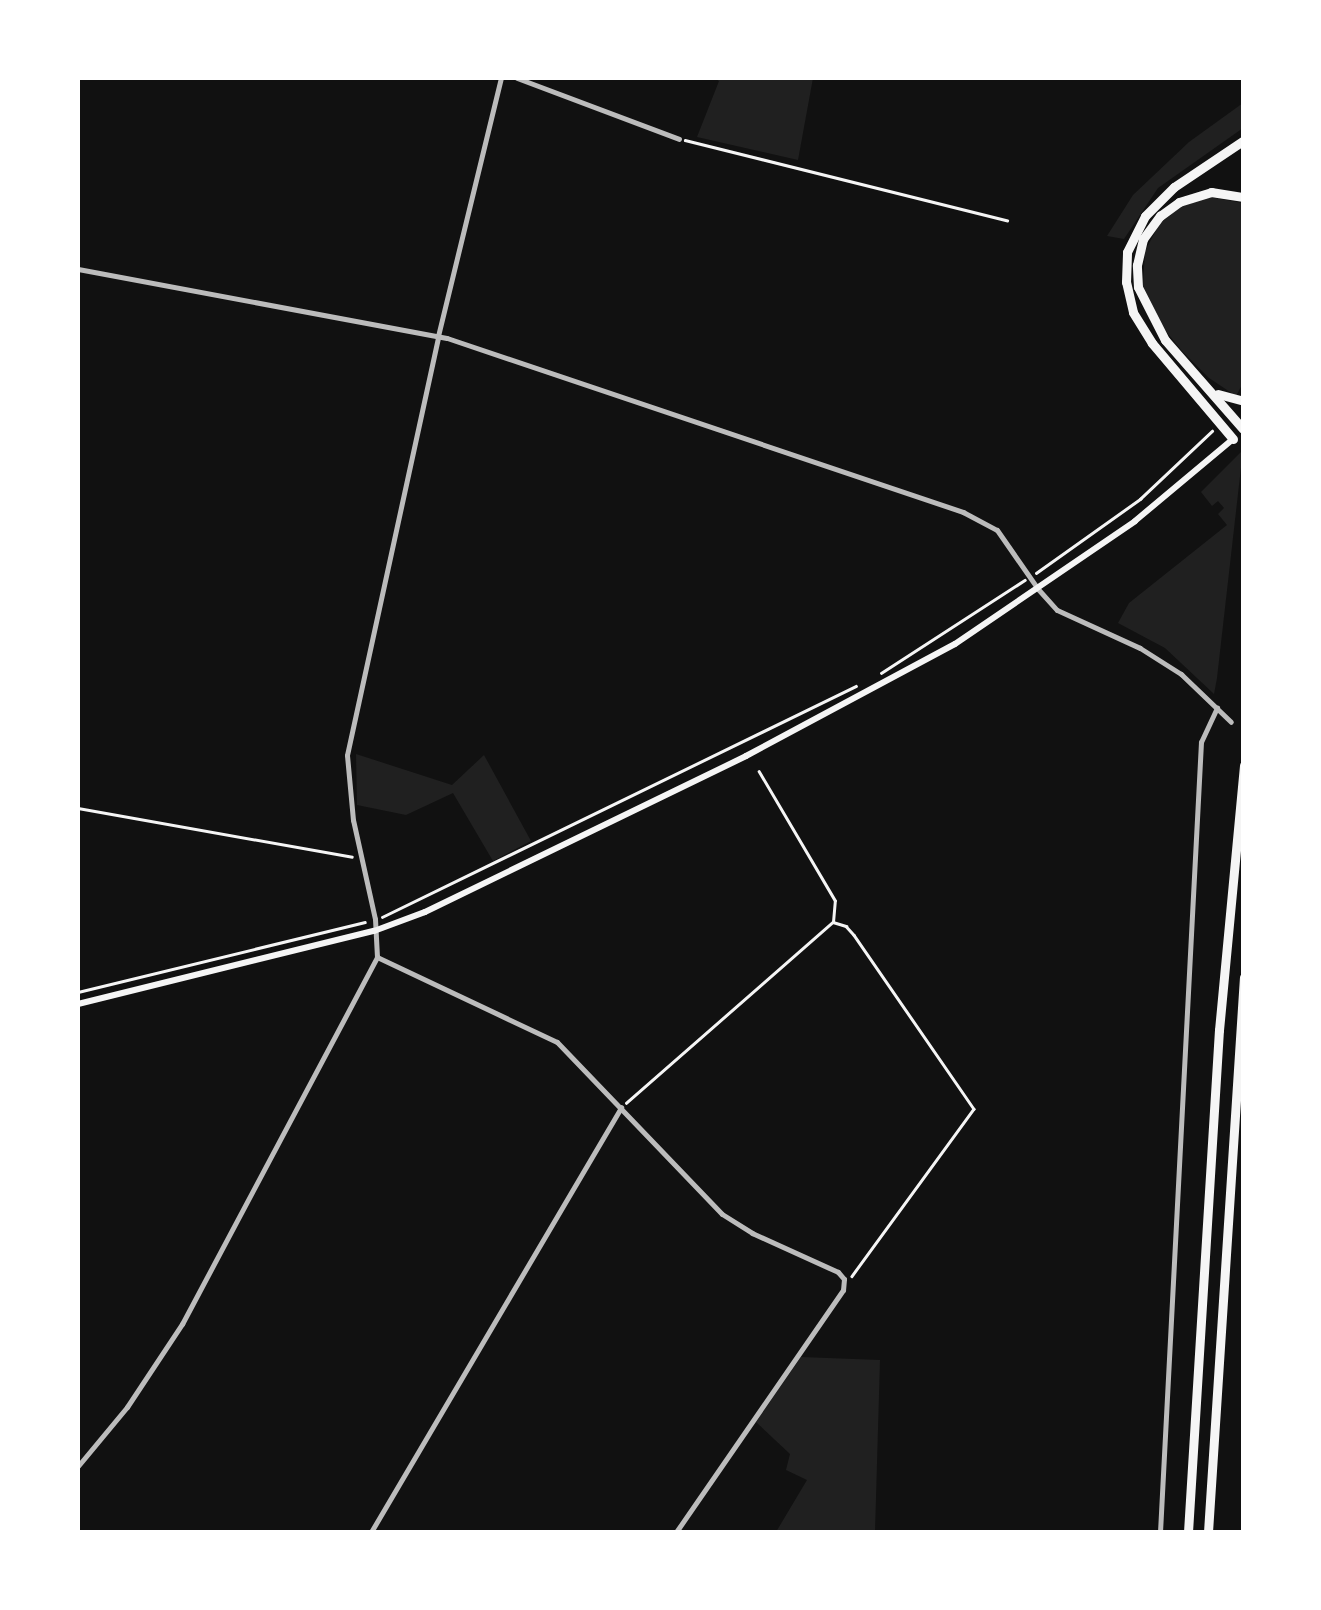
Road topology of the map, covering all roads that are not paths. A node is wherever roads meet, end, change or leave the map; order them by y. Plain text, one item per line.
1 (501, 78) edge
2 (518, 78) edge
3 (679, 138) road end
4 (1244, 140) edge
5 (1244, 197) edge
6 (78, 270) edge
7 (438, 336) junction
8 (1200, 378) junction
9 (1244, 401) edge
10 (1243, 428) edge
11 (1233, 439) joint
12 (1038, 589) junction
13 (1217, 707) junction
14 (1231, 722) dead end
15 (1244, 765) edge
16 (374, 931) junction
17 (377, 957) junction
18 (1244, 978) edge
19 (78, 1004) edge
20 (621, 1107) junction
21 (78, 1466) edge
22 (370, 1532) edge
23 (676, 1532) edge
24 (1160, 1532) edge
25 (1188, 1532) edge
26 (1208, 1532) edge

1 - 7 street
2 - 3 street
4 - 11 highway
5 - 8 highway
6 - 7 street
7 - 12 street
7 - 16 street
8 - 9 highway
8 - 10 highway
11 - 12 main road
12 - 13 street
12 - 16 main road
13 - 14 street
13 - 24 street
15 - 25 highway
16 - 17 street
16 - 19 main road
17 - 20 street
17 - 21 street
18 - 26 highway
20 - 22 street
20 - 23 street

